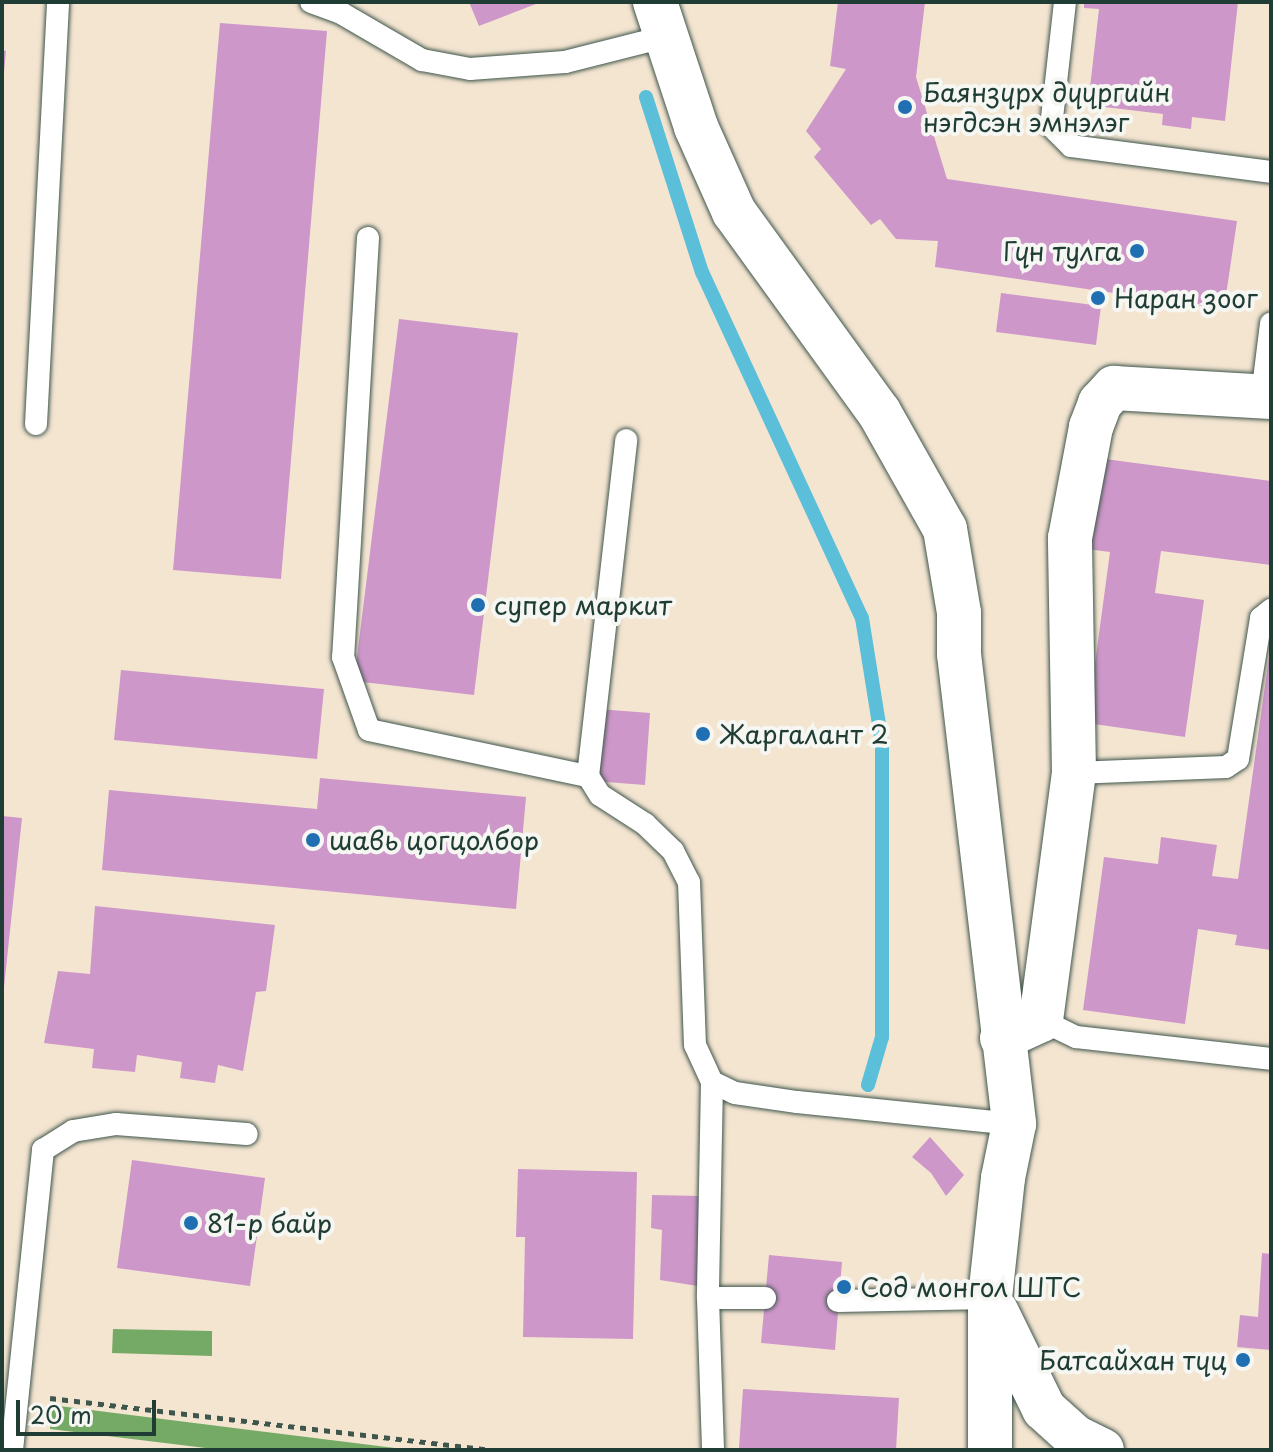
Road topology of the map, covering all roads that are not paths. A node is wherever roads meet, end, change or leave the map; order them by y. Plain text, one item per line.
1 (58, 2) edge
2 (311, 2) edge
3 (1065, 2) edge
4 (659, 19) edge
5 (1271, 172) edge
6 (368, 238) dead end
7 (1271, 324) edge
8 (1266, 397) edge
9 (36, 424) dead end
10 (626, 440) dead end
11 (1271, 610) edge
12 (1074, 773) junction
13 (588, 776) junction
14 (1041, 1020) junction
15 (1002, 1038) junction
16 (1271, 1059) edge
17 (712, 1082) junction
18 (1014, 1124) junction
19 (247, 1134) dead end
20 (708, 1298) junction
21 (765, 1298) dead end
22 (990, 1298) junction
23 (838, 1301) dead end
24 (12, 1450) edge
25 (713, 1450) edge
26 (990, 1450) edge
27 (1102, 1450) edge

1 - 9 lane
2 - 4 lane
3 - 5 lane
4 - 15 street
6 - 13 lane
7 - 8 lane
8 - 12 street
10 - 13 lane
11 - 12 lane
12 - 14 street
13 - 17 lane
14 - 15 street
14 - 16 lane
15 - 18 street
17 - 18 lane
17 - 20 lane
18 - 22 street
19 - 24 lane
20 - 21 lane
20 - 25 lane
22 - 23 lane
22 - 26 street
22 - 27 street

